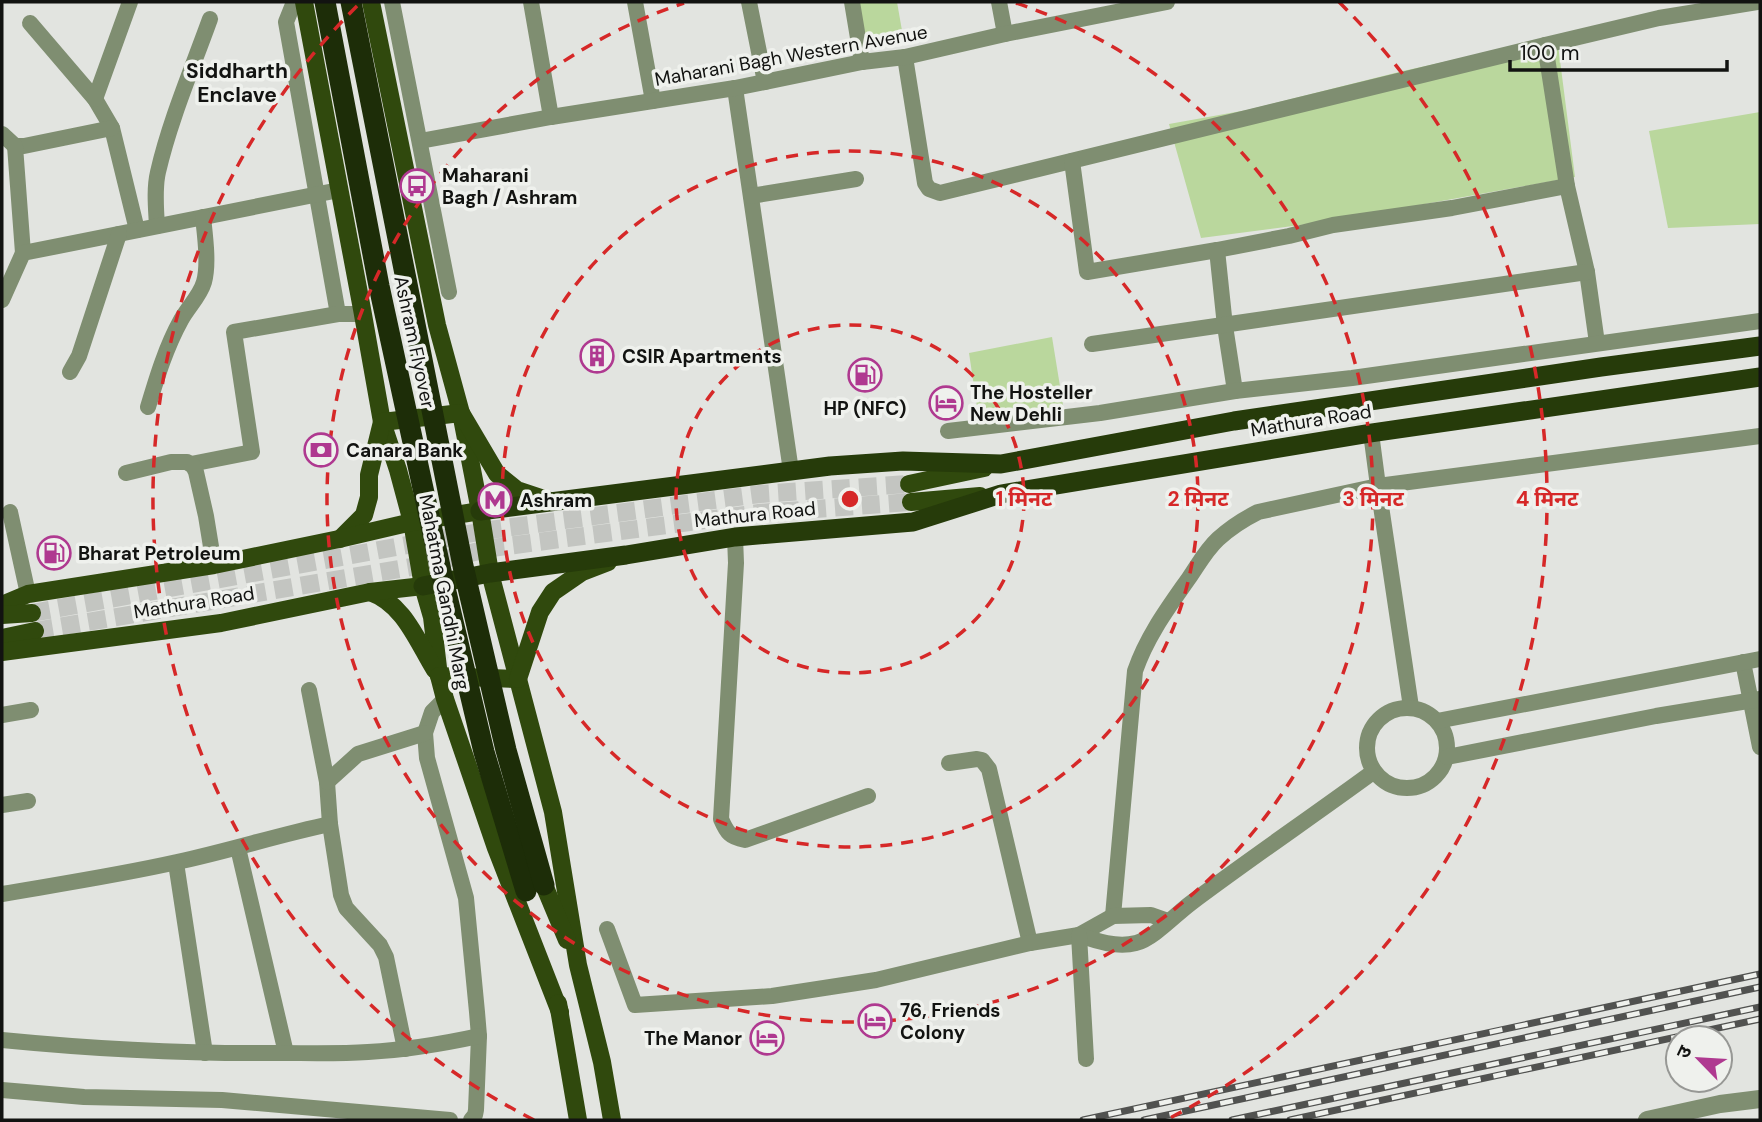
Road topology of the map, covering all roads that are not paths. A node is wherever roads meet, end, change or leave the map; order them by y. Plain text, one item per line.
1 (130, 2) edge
2 (293, 2) edge
3 (304, 2) edge
4 (325, 2) edge
5 (351, 2) edge
6 (371, 2) edge
7 (392, 2) edge
8 (531, 2) edge
9 (635, 2) edge
10 (749, 2) edge
11 (852, 2) edge
12 (999, 2) edge
13 (1167, 2) edge
14 (1656, 2) edge
15 (1757, 2) edge
16 (1659, 18) junction
17 (210, 19) dead end
18 (30, 23) dead end
19 (1005, 34) junction
20 (1545, 45) junction
21 (905, 57) junction
22 (862, 62) junction
23 (765, 82) junction
24 (735, 88) junction
25 (95, 99) junction
26 (653, 101) junction
27 (551, 117) junction
28 (112, 128) junction
29 (2, 134) edge
30 (420, 141) junction
31 (15, 146) junction
32 (1072, 161) junction
33 (856, 179) dead end
34 (1567, 186) junction
35 (339, 190) junction
36 (317, 193) junction
37 (751, 197) junction
38 (203, 216) junction
39 (157, 226) junction
40 (137, 230) junction
41 (119, 234) junction
42 (1217, 250) junction
43 (23, 253) junction
44 (1587, 272) junction
45 (449, 292) dead end
46 (2, 300) edge
47 (338, 314) junction
48 (363, 314) junction
49 (1760, 321) edge
50 (437, 326) junction
51 (1225, 326) junction
52 (367, 339) junction
53 (1597, 342) junction
54 (1092, 344) dead end
55 (1760, 346) edge
56 (70, 372) dead end
57 (1760, 377) edge
58 (1235, 391) junction
59 (148, 407) dead end
60 (461, 413) junction
61 (382, 422) junction
62 (948, 431) dead end
63 (1371, 433) junction
64 (1760, 436) edge
65 (191, 464) junction
66 (1001, 464) junction
67 (791, 471) junction
68 (126, 473) dead end
69 (1378, 486) junction
70 (1001, 494) junction
71 (551, 501) junction
72 (480, 511) junction
73 (10, 512) dead end
74 (412, 522) junction
75 (735, 537) junction
76 (339, 539) junction
77 (626, 555) junction
78 (214, 565) junction
79 (490, 573) junction
80 (423, 586) junction
81 (370, 592) junction
82 (29, 594) junction
83 (2, 605) edge
84 (32, 613) tunnel mouth
85 (2, 615) edge
86 (35, 631) tunnel mouth
87 (2, 638) edge
88 (2, 652) edge
89 (1760, 659) edge
90 (1744, 662) junction
91 (439, 676) junction
92 (519, 679) junction
93 (309, 690) dead end
94 (445, 699) junction
95 (1756, 700) edge
96 (1412, 707) junction
97 (31, 710) dead end
98 (2, 715) edge
99 (1437, 720) junction
100 (425, 733) junction
101 (1760, 747) edge
102 (1447, 757) junction
103 (949, 763) dead end
104 (1373, 772) junction
105 (327, 782) junction
106 (868, 796) dead end
107 (27, 801) dead end
108 (2, 805) edge
109 (330, 824) junction
110 (238, 848) junction
111 (176, 863) junction
112 (535, 888) junction
113 (2, 894) edge
114 (1113, 916) junction
115 (1168, 920) junction
116 (607, 929) dead end
117 (1079, 935) junction
118 (1030, 943) junction
119 (578, 965) junction
120 (559, 1012) junction
121 (479, 1036) junction
122 (2, 1040) edge
123 (405, 1049) junction
124 (205, 1052) junction
125 (286, 1053) junction
126 (1086, 1059) dead end
127 (2, 1090) edge
128 (1760, 1099) edge
129 (450, 1120) edge
130 (471, 1120) edge
131 (578, 1120) edge
132 (612, 1120) edge
133 (1647, 1120) edge

1 - 25 street
2 - 36 street
3 - 35 main road, Mahatma Gandhi Marg
4 - 112 highway, Ashram Flyover, bridge
5 - 112 highway, Ashram Flyover, bridge
6 - 50 main road
7 - 30 street
8 - 27 street
9 - 26 street
10 - 23 street
11 - 22 street
12 - 19 street
13 - 19 street, Maharani Bagh Western Avenue
14 - 16 street
15 - 16 street
16 - 20 street
17 - 39 street
18 - 25 street
19 - 21 street, Maharani Bagh Western Avenue
20 - 32 street
20 - 34 street
21 - 22 street, Maharani Bagh Western Avenue
21 - 32 street
22 - 23 street, Maharani Bagh Western Avenue
23 - 24 street, Maharani Bagh Western Avenue
24 - 26 street, Maharani Bagh Western Avenue
24 - 37 street
25 - 28 street
26 - 27 street, Maharani Bagh Western Avenue
27 - 30 street, Maharani Bagh Western Avenue
28 - 31 street
28 - 40 street
29 - 31 street
30 - 45 street
31 - 43 street
32 - 42 street
33 - 37 street
34 - 42 street
34 - 44 street
35 - 36 street
35 - 48 main road, Mahatma Gandhi Marg
36 - 38 street
36 - 47 street
37 - 67 street
38 - 39 street
38 - 59 street
39 - 40 street
40 - 41 street
41 - 43 street
41 - 56 street
42 - 51 street
43 - 46 street
44 - 51 street
44 - 53 street
47 - 48 street
47 - 65 street
48 - 52 main road, Mahatma Gandhi Marg
49 - 53 street
50 - 52 main road
50 - 60 main road
51 - 54 street
51 - 58 street
52 - 61 main road, Mahatma Gandhi Marg
53 - 58 street
55 - 66 highway, Mathura Road
57 - 63 highway, Mathura Road
58 - 62 street
60 - 61 main road
60 - 71 main road
60 - 72 main road
61 - 74 main road, Mahatma Gandhi Marg
61 - 76 main road
63 - 69 street
63 - 70 highway, Mathura Road
64 - 69 street
65 - 68 street
65 - 78 street
66 - 67 highway, Mathura Road
66 - 70 main road
67 - 71 highway, Mathura Road
69 - 96 street
69 - 114 street
70 - 75 highway, Mathura Road
71 - 72 highway, Mathura Road
72 - 74 main road, Mathura Road
72 - 79 main road
73 - 82 street
74 - 76 main road, Mathura Road
74 - 80 main road, Mahatma Gandhi Marg
75 - 77 highway, Mathura Road
75 - 106 street
76 - 78 main road, Mathura Road
77 - 79 highway, Mathura Road
77 - 92 main road
78 - 82 main road, Mathura Road
79 - 80 highway, Mathura Road
79 - 92 main road
80 - 81 main road, Mathura Road
80 - 91 main road, Mahatma Gandhi Marg
81 - 88 main road, Mathura Road
81 - 91 main road
82 - 83 main road, Mathura Road
84 - 85 main road
86 - 87 main road
89 - 90 street
90 - 95 street
90 - 99 street
91 - 92 main road
91 - 94 main road, Mahatma Gandhi Marg
92 - 119 main road
93 - 105 street
94 - 100 street
94 - 120 main road, Mahatma Gandhi Marg
95 - 101 street
95 - 102 street
96 - 99 street
96 - 104 street
97 - 98 street
99 - 102 street
100 - 105 street
100 - 121 street
102 - 104 street
103 - 118 street
104 - 115 street
105 - 109 street
107 - 108 street
109 - 110 street
109 - 123 street
110 - 111 street
110 - 125 street
111 - 113 street
111 - 124 street
112 - 119 main road
112 - 120 main road
114 - 115 street
114 - 117 street
115 - 117 street
116 - 118 street
117 - 118 street
117 - 126 street
119 - 132 main road
120 - 131 main road
121 - 123 street
121 - 130 street
122 - 124 street
123 - 125 street
124 - 125 street
127 - 129 street
128 - 133 street

